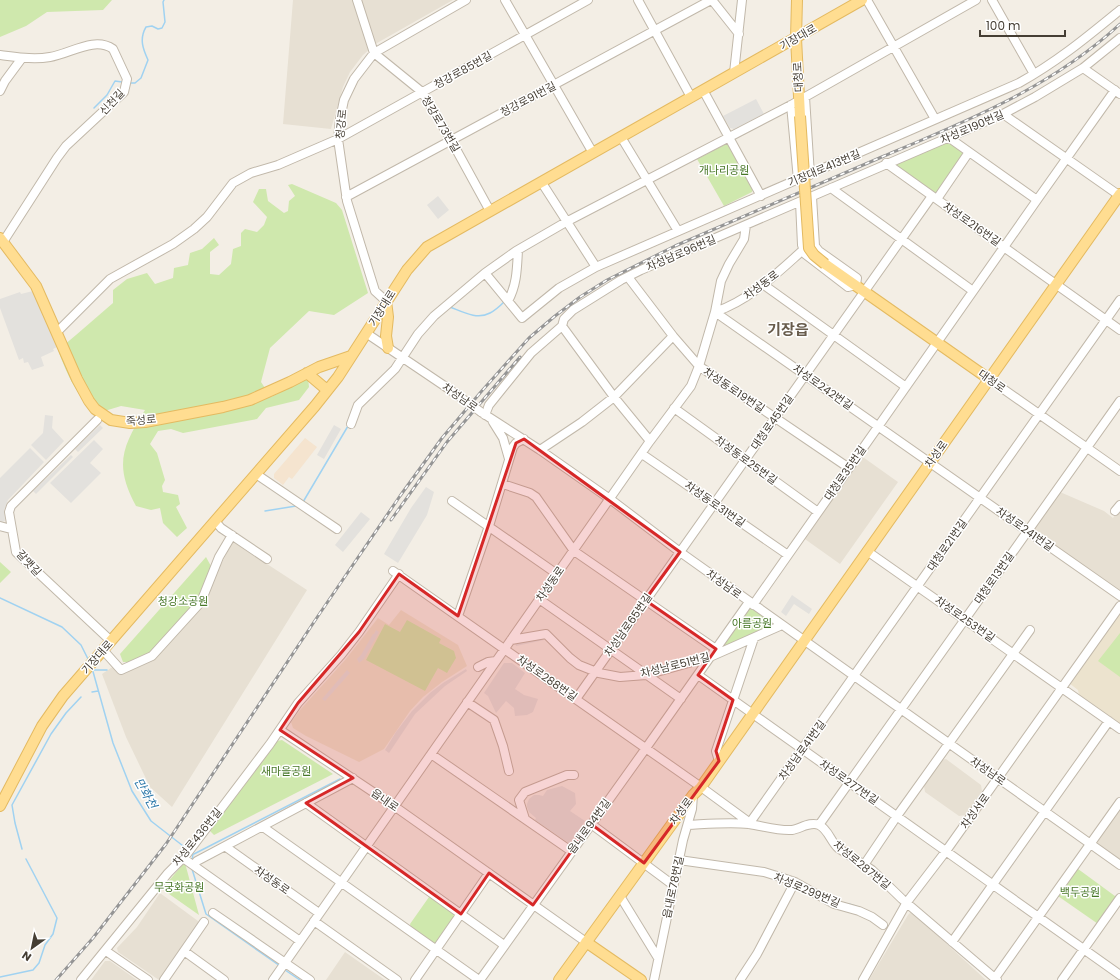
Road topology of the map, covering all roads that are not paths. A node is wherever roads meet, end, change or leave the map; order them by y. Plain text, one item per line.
1 (357, 0) edge
2 (466, 0) edge
3 (505, 0) edge
4 (588, 0) edge
5 (638, 0) edge
6 (711, 0) edge
7 (742, 0) edge
8 (797, 0) edge
9 (862, 0) edge
10 (867, 0) edge
11 (976, 0) edge
12 (992, 0) edge
13 (1120, 10) edge
14 (654, 30) junction
15 (738, 34) junction
16 (525, 35) junction
17 (796, 38) junction
18 (1120, 38) edge
19 (894, 47) junction
20 (374, 53) junction
21 (0, 54) edge
22 (22, 58) junction
23 (1083, 68) junction
24 (734, 73) junction
25 (1034, 74) junction
26 (553, 85) junction
27 (703, 90) junction
28 (0, 91) edge
29 (422, 92) junction
30 (1118, 92) edge
31 (690, 97) junction
32 (799, 101) junction
33 (1003, 114) junction
34 (935, 120) junction
35 (621, 137) junction
36 (729, 138) junction
37 (948, 138) junction
38 (338, 139) junction
39 (451, 140) junction
40 (969, 152) junction
41 (593, 153) junction
42 (1067, 158) junction
43 (886, 163) junction
44 (810, 175) junction
45 (647, 180) junction
46 (798, 180) junction
47 (542, 183) junction
48 (831, 188) junction
49 (1120, 195) edge
50 (761, 196) junction
51 (346, 197) junction
52 (812, 197) junction
53 (934, 197) junction
54 (1037, 200) junction
55 (800, 202) junction
56 (490, 211) junction
57 (566, 222) junction
58 (746, 225) junction
59 (678, 231) junction
60 (901, 239) junction
61 (2, 240) edge
62 (1004, 247) junction
63 (518, 250) junction
64 (803, 250) junction
65 (596, 267) junction
66 (485, 273) junction
67 (628, 277) junction
68 (764, 284) junction
69 (856, 285) junction
70 (1057, 285) junction
71 (865, 291) junction
72 (973, 291) junction
73 (1120, 300) edge
74 (386, 301) junction
75 (508, 301) junction
76 (715, 312) junction
77 (1106, 320) junction
78 (562, 326) junction
79 (1120, 330) edge
80 (57, 332) junction
81 (366, 333) junction
82 (834, 335) junction
83 (673, 336) junction
84 (937, 342) junction
85 (388, 348) junction
86 (351, 356) junction
87 (403, 358) junction
88 (699, 366) junction
89 (307, 373) junction
90 (805, 375) junction
91 (989, 379) junction
92 (906, 387) junction
93 (327, 390) junction
94 (614, 396) junction
95 (1120, 401) edge
96 (674, 408) junction
97 (1040, 414) junction
98 (485, 415) junction
99 (775, 417) junction
100 (97, 420) dead end
101 (351, 424) dead end
102 (878, 426) junction
103 (524, 440) junction
104 (650, 441) junction
105 (1087, 447) junction
106 (540, 450) junction
107 (642, 454) junction
108 (745, 459) junction
109 (509, 460) junction
110 (930, 462) junction
111 (849, 468) junction
112 (1120, 471) edge
113 (256, 474) junction
114 (503, 484) junction
115 (980, 498) junction
116 (610, 499) junction
117 (452, 501) dead end
118 (714, 504) junction
119 (818, 512) junction
120 (215, 522) junction
121 (0, 526) edge
122 (489, 526) junction
123 (337, 528) dead end
124 (11, 530) junction
125 (1028, 531) junction
126 (232, 535) junction
127 (574, 551) junction
128 (868, 551) junction
129 (680, 552) junction
130 (788, 555) junction
131 (267, 559) dead end
132 (396, 573) joint
133 (557, 574) junction
134 (918, 586) junction
135 (1120, 596) edge
136 (540, 599) junction
137 (645, 600) junction
138 (751, 603) junction
139 (1120, 606) edge
140 (458, 616) junction
141 (965, 619) junction
142 (782, 625) junction
143 (1030, 630) dead end
144 (754, 638) junction
145 (511, 640) junction
146 (804, 640) junction
147 (111, 641) junction
148 (505, 649) junction
149 (716, 649) junction
150 (610, 650) junction
151 (102, 651) junction
152 (1013, 654) junction
153 (710, 657) junction
154 (496, 661) junction
155 (478, 667) dead end
156 (595, 672) junction
157 (646, 675) junction
158 (698, 675) junction
159 (854, 676) junction
160 (1062, 688) junction
161 (576, 698) junction
162 (681, 699) junction
163 (733, 700) junction
164 (468, 702) junction
165 (901, 709) junction
166 (752, 714) junction
167 (1109, 721) junction
168 (280, 730) junction
169 (1120, 730) edge
170 (949, 744) junction
171 (646, 748) junction
172 (802, 749) junction
173 (431, 754) junction
174 (719, 761) junction
175 (509, 771) dead end
176 (574, 775) dead end
177 (353, 778) junction
178 (998, 778) junction
179 (849, 782) junction
180 (701, 787) junction
181 (693, 795) junction
182 (1120, 802) edge
183 (306, 803) junction
184 (0, 806) edge
185 (394, 806) junction
186 (1045, 811) junction
187 (898, 816) junction
188 (525, 819) junction
189 (591, 824) junction
190 (749, 824) junction
191 (688, 825) junction
192 (819, 825) junction
193 (263, 827) junction
194 (1090, 844) junction
195 (366, 846) junction
196 (226, 847) junction
197 (572, 851) junction
198 (946, 851) junction
199 (189, 860) junction
200 (679, 860) junction
201 (644, 863) junction
202 (864, 865) junction
203 (1120, 865) edge
204 (489, 874) junction
205 (342, 882) junction
206 (795, 882) junction
207 (673, 885) junction
208 (993, 885) junction
209 (620, 896) junction
210 (1120, 899) edge
211 (907, 902) junction
212 (533, 905) junction
213 (213, 912) dead end
214 (319, 913) junction
215 (461, 914) junction
216 (1038, 917) junction
217 (314, 921) junction
218 (204, 922) dead end
219 (883, 925) dead end
220 (300, 941) junction
221 (586, 942) junction
222 (952, 942) junction
223 (504, 945) junction
224 (436, 949) junction
225 (1084, 949) junction
226 (106, 951) junction
227 (184, 951) junction
228 (658, 958) junction
229 (282, 966) junction
230 (1120, 975) edge
231 (996, 979) edge
232 (81, 980) edge
233 (148, 980) edge
234 (164, 980) edge
235 (224, 980) edge
236 (273, 980) edge
237 (310, 980) edge
238 (397, 980) edge
239 (415, 980) edge
240 (480, 980) edge
241 (559, 980) edge
242 (640, 980) edge
243 (654, 980) edge
244 (740, 980) edge
245 (863, 980) edge
246 (1062, 980) edge

1 - 20 street
2 - 20 street, 청강로
3 - 16 street
4 - 16 street, 청강로85번길
5 - 14 street
6 - 14 street, 청강로91번길
6 - 15 street
7 - 15 street
8 - 17 main road, 대청로
9 - 17 main road, 기장대로
10 - 19 street
11 - 19 street
12 - 25 street
13 - 25 street, 기장대로413번길
14 - 26 street, 청강로91번길
14 - 31 street
15 - 24 street
16 - 26 street
16 - 29 street, 청강로85번길
17 - 24 main road, 기장대로
17 - 32 main road, 대청로
18 - 23 street, 차성로190번길
19 - 32 street
19 - 34 street
20 - 29 street, 청강로73번길
20 - 38 street, 청강로
21 - 22 street, 신천길
22 - 28 street
22 - 61 street, 신천길
23 - 30 street
23 - 33 street, 차성로190번길
24 - 27 main road, 기장대로
25 - 34 street, 기장대로413번길
26 - 39 street, 청강로91번길
26 - 41 street
27 - 31 main road, 기장대로
27 - 36 street
29 - 38 street, 청강로85번길
29 - 39 street, 청강로73번길
30 - 42 street, 대청로35번길
31 - 35 main road, 기장대로
32 - 36 street
32 - 44 street, 대청로
32 - 46 street, 대청로
32 - 69 main road, 대청로, bridge
33 - 37 street, 차성로190번길
33 - 42 street, 차성로
34 - 44 street, 기장대로413번길
35 - 41 main road, 기장대로
35 - 45 street
36 - 45 street
36 - 50 street
37 - 40 street
37 - 43 street, 차성로190번길
38 - 51 street, 청강로
38 - 80 street, 청강로85번길
39 - 51 street, 청강로91번길
39 - 56 street, 청강로73번길
40 - 53 street
40 - 54 street
41 - 47 main road, 기장대로
42 - 49 street, 차성로
42 - 54 street, 대청로35번길
43 - 48 street, 차성로190번길
43 - 53 street, 차성로216번길
44 - 46 street, 기장대로413번길
45 - 57 street
45 - 59 street
46 - 50 street, 기장대로413번길
47 - 56 main road, 기장대로
47 - 57 street
48 - 52 street, 차성로190번길
48 - 60 street
49 - 70 main road, 차성로
50 - 59 street, 기장대로413번길
51 - 74 street, 청강로
52 - 55 street, 차성남로96번길
52 - 69 street
53 - 60 street
53 - 62 street, 차성로216번길
54 - 62 street, 대청로35번길
55 - 58 street, 차성남로96번길
55 - 64 street
56 - 74 main road, 기장대로
57 - 63 street
57 - 65 street
58 - 67 street, 차성남로96번길
58 - 76 street, 차성동로
59 - 65 street, 기장대로413번길
60 - 71 street
60 - 72 street
61 - 80 main road, 죽성로
62 - 70 street, 차성로216번길
62 - 72 street, 대청로35번길
63 - 66 street
63 - 75 street
64 - 68 street, 차성동로
64 - 69 street
65 - 75 street, 기장대로413번길
66 - 75 street
66 - 87 street
67 - 78 street, 차성남로96번길
67 - 83 street, 차성동로19번길
68 - 76 street, 차성동로
68 - 82 street
69 - 71 main road, 대청로
70 - 77 street, 차성로216번길
70 - 91 main road, 차성로
71 - 82 street, 대청로45번길
71 - 84 main road, 대청로
72 - 84 street, 대청로35번길
73 - 77 street, 대청로21번길
74 - 81 main road, 기장대로
74 - 85 main road
76 - 88 street, 차성동로
76 - 90 street, 차성로242번길
77 - 79 street, 차성로216번길
77 - 97 street, 대청로21번길
78 - 94 street
78 - 98 street, 차성남로96번길
80 - 89 main road, 죽성로
81 - 85 street, 차성남로
81 - 86 main road, 기장대로
82 - 90 street, 대청로45번길
82 - 92 street
83 - 88 street, 차성동로19번길
83 - 94 street
84 - 91 main road, 대청로
84 - 92 street, 대청로35번길
85 - 87 street, 차성남로
86 - 89 main road, 죽성로
86 - 93 main road, 기장대로
87 - 98 street, 차성남로, bridge
87 - 101 street
88 - 96 street, 차성동로
88 - 99 street, 차성동로19번길
89 - 93 main road
90 - 99 street, 대청로45번길
90 - 102 street, 차성로242번길
91 - 97 street, 대청로
91 - 110 main road, 차성로
92 - 102 street, 대청로35번길
93 - 113 main road, 기장대로
94 - 104 street
94 - 106 street
95 - 105 street, 대청로13번길
96 - 104 street, 차성동로
96 - 108 street, 차성동로25번길
97 - 105 street, 대청로
97 - 115 street, 대청로21번길
98 - 103 street, 차성남로
98 - 109 street
99 - 108 street, 대청로45번길
99 - 111 street, 차성동로19번길
100 - 124 street, 갈맷길
102 - 110 street, 차성로242번길
102 - 111 street, 대청로35번길
103 - 106 street, 차성남로
103 - 109 street
104 - 107 street, 차성동로
105 - 112 street, 대청로
105 - 125 street, 대청로13번길
106 - 116 street, 차성남로
107 - 116 street, 차성동로
107 - 118 street, 차성동로31번길
108 - 118 street, 대청로45번길
108 - 119 street, 차성동로25번길
109 - 114 street
110 - 115 street, 차성로241번길
110 - 128 main road, 차성로
111 - 119 street, 대청로35번길
113 - 120 main road, 기장대로
113 - 123 street
114 - 122 street
114 - 127 street
115 - 125 street, 차성로241번길
115 - 134 street, 대청로21번길
116 - 127 street, 차성동로
116 - 129 street, 차성남로
117 - 122 street
118 - 129 street, 대청로45번길
118 - 130 street, 차성동로31번길
119 - 130 street, 대청로35번길
120 - 126 street
120 - 147 main road, 기장대로
121 - 124 street
122 - 133 street
122 - 140 street
124 - 147 street, 갈맷길
125 - 135 street, 차성로241번길
125 - 141 street, 대청로13번길
126 - 131 street
126 - 151 street
127 - 133 street, 차성동로
127 - 137 street
128 - 134 street, 차성로253번길
128 - 146 main road, 차성로
129 - 137 street, 차성남로65번길
129 - 138 street, 차성남로
130 - 138 street, 대청로35번길
132 - 140 street, 차성로288번길
132 - 168 street, 차성로436번길
133 - 136 street, 차성동로
134 - 141 street, 차성로253번길
134 - 159 street, 대청로21번길
136 - 145 street, 차성동로
136 - 150 street
137 - 149 street
137 - 150 street, 차성남로65번길
138 - 142 street, 차성남로
138 - 149 street, 대청로35번길
139 - 160 street, 차성서로
140 - 148 street, 차성로288번길
141 - 152 street, 차성로253번길
141 - 165 street, 대청로13번길
142 - 144 street, 차성남로51번길
142 - 146 street, 차성남로
143 - 152 street
144 - 153 street, 차성남로51번길
144 - 163 street
145 - 148 street, 차성동로
145 - 156 street, 차성남로51번길
146 - 159 street, 차성남로
146 - 166 main road, 차성로
147 - 151 main road, 기장대로
148 - 154 street, 차성동로
148 - 161 street, 차성로288번길
149 - 153 street, 대청로35번길
150 - 156 street, 차성남로65번길
150 - 157 street
151 - 184 main road, 기장대로
152 - 160 street, 차성로253번길
152 - 170 street
153 - 157 street, 차성남로51번길
153 - 158 street, 대청로35번길
154 - 155 street
154 - 164 street, 차성동로
156 - 157 street, 차성남로51번길
156 - 161 street, 차성남로65번길
157 - 162 street
158 - 162 street, 읍내로94번길
158 - 163 street
159 - 165 street, 차성남로
159 - 172 street, 차성남로41번길
160 - 167 street, 차성로253번길
160 - 178 street, 차성서로
161 - 171 street, 차성로288번길
162 - 171 street, 읍내로94번길
163 - 166 street
163 - 174 street
164 - 173 street, 차성동로
164 - 175 street
165 - 170 street, 차성남로
165 - 179 street, 대청로13번길
166 - 172 street, 차성로277번길
166 - 174 main road, 차성로
167 - 169 street, 차성로253번길
167 - 186 street
168 - 177 street, 읍내로
168 - 199 street, 차성로436번길
170 - 178 street, 차성남로
170 - 187 street
171 - 180 street, 차성로288번길
171 - 189 street, 읍내로94번길
172 - 179 street, 차성로277번길
172 - 190 street, 차성남로41번길
173 - 185 street, 차성동로
173 - 188 street
174 - 180 main road, 차성로
176 - 188 street
177 - 183 street
177 - 185 street, 읍내로
178 - 186 street, 차성남로
178 - 198 street, 차성서로
179 - 187 street, 차성로277번길
179 - 192 street, 대청로13번길
180 - 181 main road, 차성로
180 - 190 street
181 - 191 street, 읍내로78번길
181 - 201 main road, 차성로
182 - 194 street
183 - 193 street
183 - 195 street
185 - 195 street, 차성동로
185 - 204 street, 읍내로
186 - 194 street, 차성남로
186 - 208 street
187 - 198 street, 차성로277번길
187 - 202 street
188 - 197 street
189 - 197 street, 읍내로94번길
189 - 201 street
190 - 191 street
190 - 192 street
191 - 200 street, 읍내로78번길
192 - 202 street, 차성로287번길
193 - 196 street
193 - 205 street
194 - 203 street, 차성남로
194 - 216 street
195 - 205 street, 차성동로
195 - 215 street
196 - 199 street
196 - 214 street, 차성동로
197 - 212 street, 읍내로94번길
198 - 208 street, 차성로277번길
198 - 211 street, 차성서로
199 - 220 street
199 - 226 street, 차성로436번길
200 - 206 street, 차성로299번길
200 - 207 street, 읍내로78번길
201 - 207 street
201 - 209 main road, 차성로
202 - 211 street, 차성로287번길
204 - 212 street, 읍내로
204 - 215 street
205 - 214 street, 차성동로
205 - 224 street
206 - 219 street, 차성로299번길
206 - 244 street
207 - 228 street, 읍내로78번길
208 - 216 street, 차성로277번길
208 - 222 street
209 - 221 main road, 차성로
209 - 228 street
210 - 225 street
211 - 222 street, 차성로287번길
211 - 245 street, 차성서로
212 - 221 street, 읍내로
212 - 223 street
213 - 229 street
214 - 217 street, 차성동로
215 - 223 street
215 - 224 street
216 - 225 street, 차성로277번길
216 - 231 street
217 - 220 street, 차성동로
217 - 238 street
218 - 227 street
220 - 229 street, 차성동로
221 - 241 main road, 차성로
221 - 242 main road, 읍내로
222 - 231 street, 차성로287번길
223 - 240 street
224 - 239 street
224 - 240 street
225 - 230 street, 차성로277번길
225 - 246 street
226 - 232 street, 차성로436번길
226 - 233 street
227 - 234 street
227 - 235 street
228 - 243 street, 읍내로78번길
229 - 236 street, 차성동로
229 - 237 street

